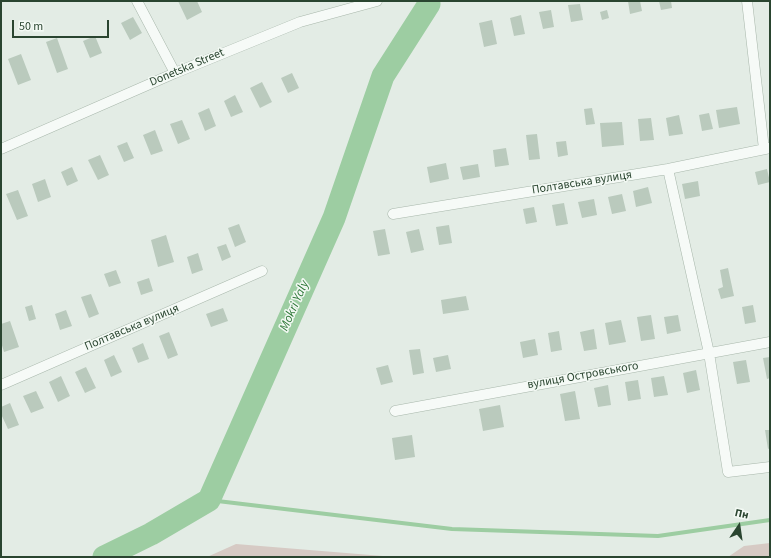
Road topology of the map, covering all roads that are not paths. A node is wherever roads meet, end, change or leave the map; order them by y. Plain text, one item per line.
1 (137, 1) edge
2 (377, 1) edge
3 (747, 1) edge
4 (175, 73) junction
5 (767, 148) edge
6 (1, 149) edge
7 (668, 169) junction
8 (393, 214) dead end
9 (262, 271) dead end
10 (770, 342) edge
11 (709, 353) junction
12 (1, 385) edge
13 (395, 410) dead end
14 (770, 466) edge

1 - 4 street
2 - 4 street, Donetska Street
3 - 5 street
4 - 6 street, Donetska Street
5 - 7 street, Полтавська вулиця
7 - 8 street, Полтавська вулиця
7 - 11 street
9 - 12 street, Полтавська вулиця
10 - 11 street, вулиця Островського
11 - 13 street, вулиця Островського
11 - 14 street

